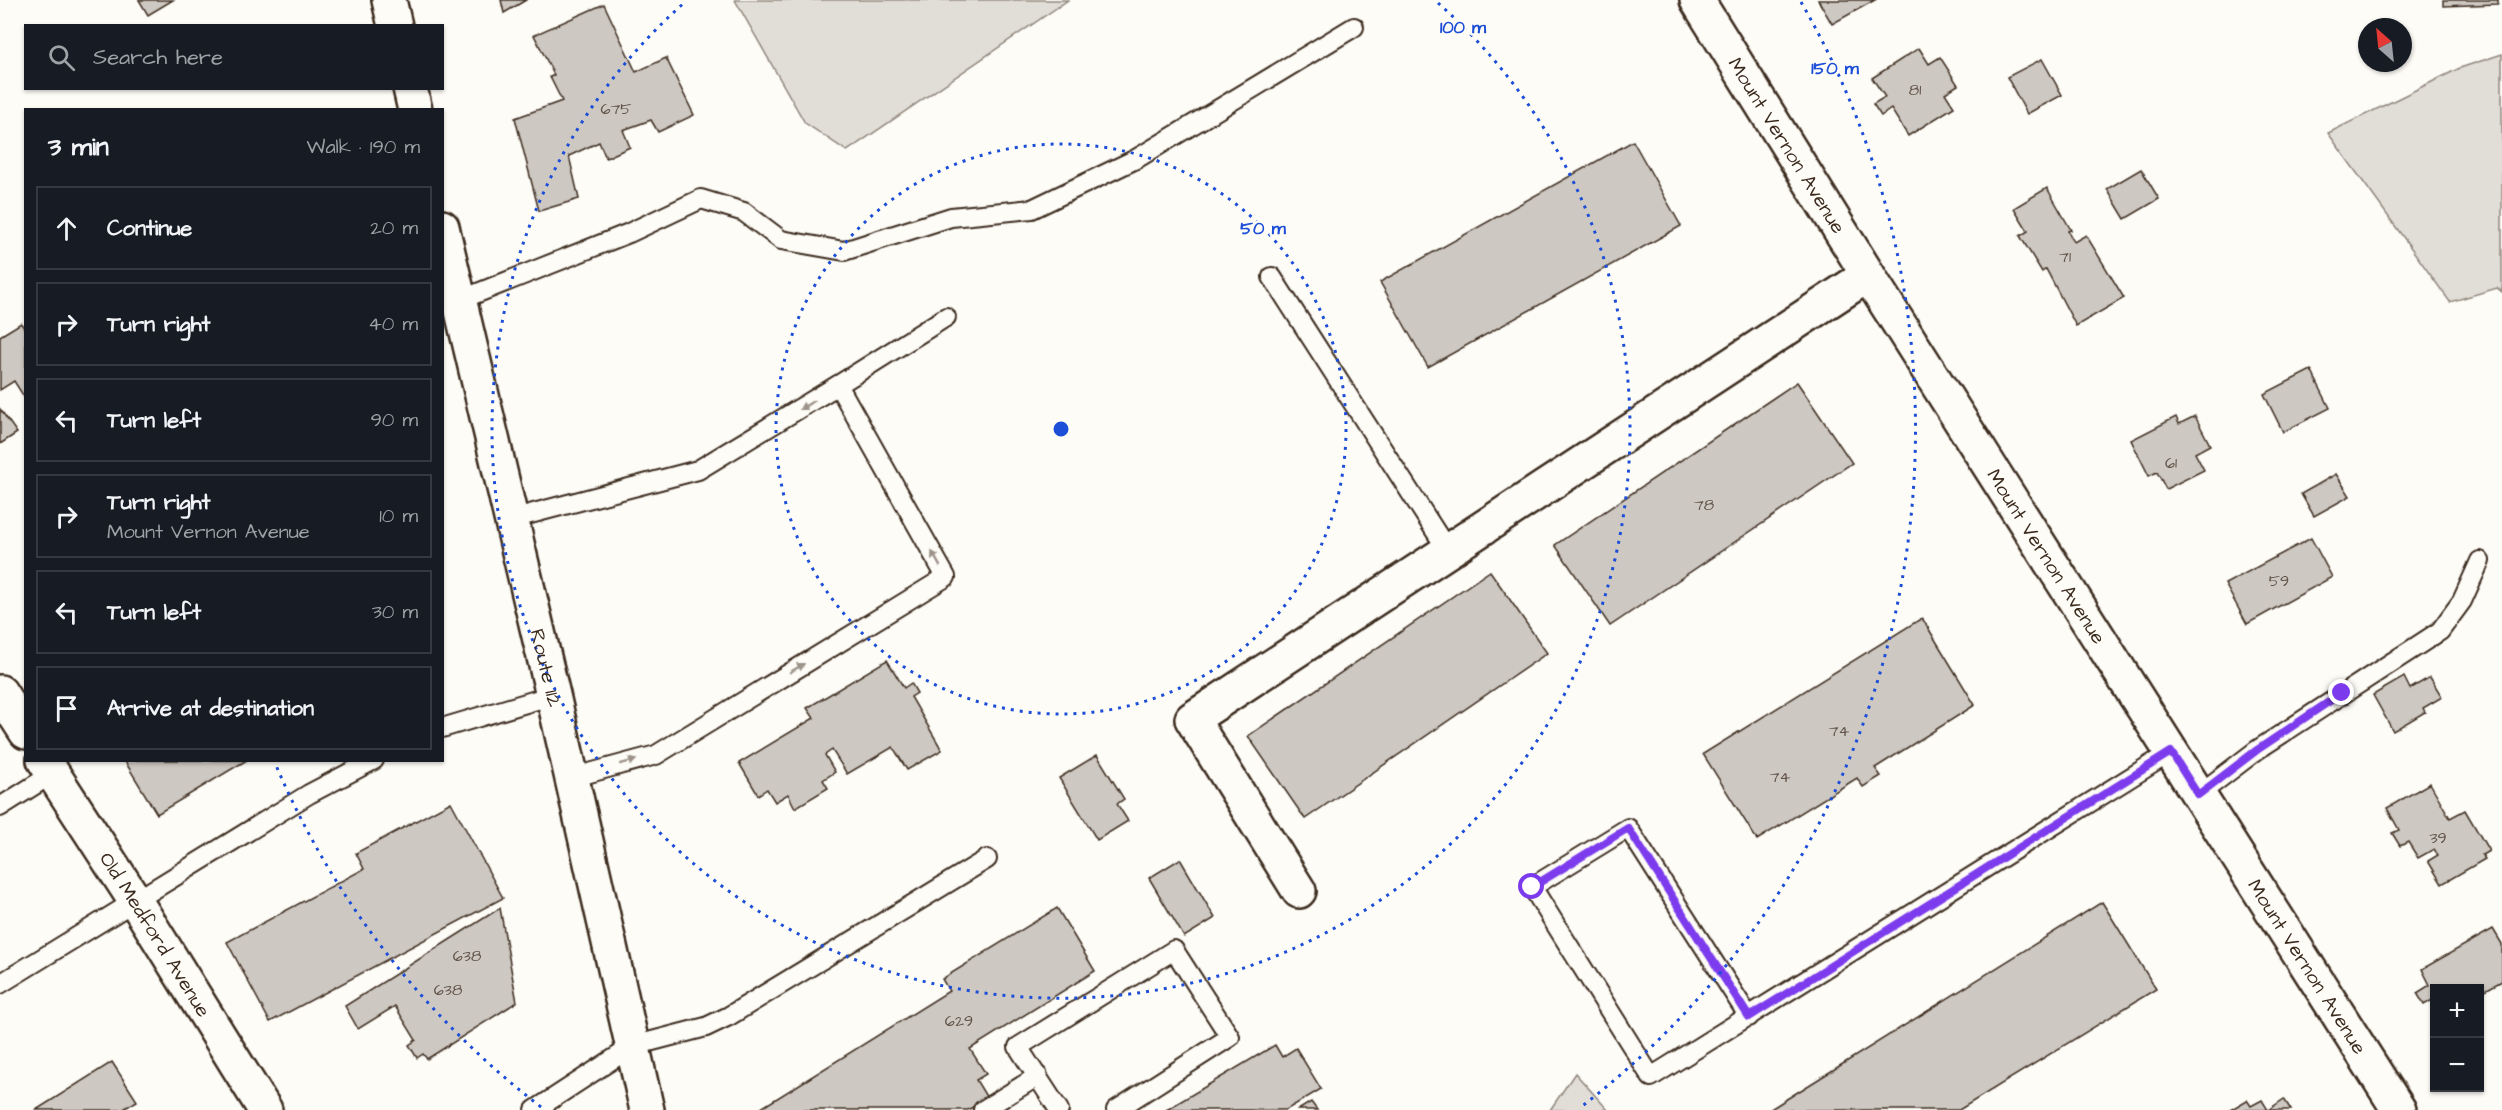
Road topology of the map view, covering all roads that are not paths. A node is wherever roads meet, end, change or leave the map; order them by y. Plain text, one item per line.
1 (389, 0) edge
2 (1697, 0) edge
3 (395, 24) edge
4 (1354, 27) dead end
5 (410, 90) edge
6 (415, 108) edge
7 (444, 235) edge
8 (1868, 275) junction
9 (1272, 277) dead end
10 (460, 300) junction
11 (946, 317) dead end
12 (838, 385) junction
13 (511, 519) junction
14 (1448, 551) junction
15 (2480, 561) dead end
16 (0, 692) edge
17 (553, 695) junction
18 (444, 727) edge
19 (24, 729) edge
20 (2171, 752) junction
21 (370, 762) edge
22 (48, 767) edge
23 (571, 778) junction
24 (2198, 795) junction
25 (0, 807) edge
26 (987, 859) dead end
27 (1299, 891) dead end
28 (136, 902) junction
29 (0, 984) edge
30 (1749, 1017) junction
31 (633, 1046) junction
32 (1038, 1076) junction
33 (265, 1110) edge
34 (535, 1110) edge
35 (646, 1110) edge
36 (983, 1110) edge
37 (1059, 1110) edge
38 (1116, 1110) edge
39 (2399, 1110) edge

1 - 3 street
2 - 8 street, Mount Vernon Avenue
4 - 10 lane
5 - 6 street
7 - 10 street, Route 112
8 - 14 street
8 - 20 street, Mount Vernon Avenue
9 - 14 lane
10 - 13 street, Route 112
11 - 12 lane
12 -> 13 lane
23 -> 12 lane
13 - 17 street, Route 112
14 - 27 street
15 - 24 lane
16 - 19 street
17 - 18 lane
17 - 23 street, Route 112
20 - 24 street, Mount Vernon Avenue
20 - 30 lane
21 - 28 lane
22 - 25 lane
22 - 28 street, Old Medford Avenue
23 - 31 street, Route 112
24 - 39 street, Mount Vernon Avenue
26 - 31 lane
28 - 29 lane
28 - 33 street, Old Medford Avenue
30 - 30 lane
31 - 34 lane
31 - 35 street, Route 112
32 - 36 lane
32 - 37 lane
32 - 38 lane

